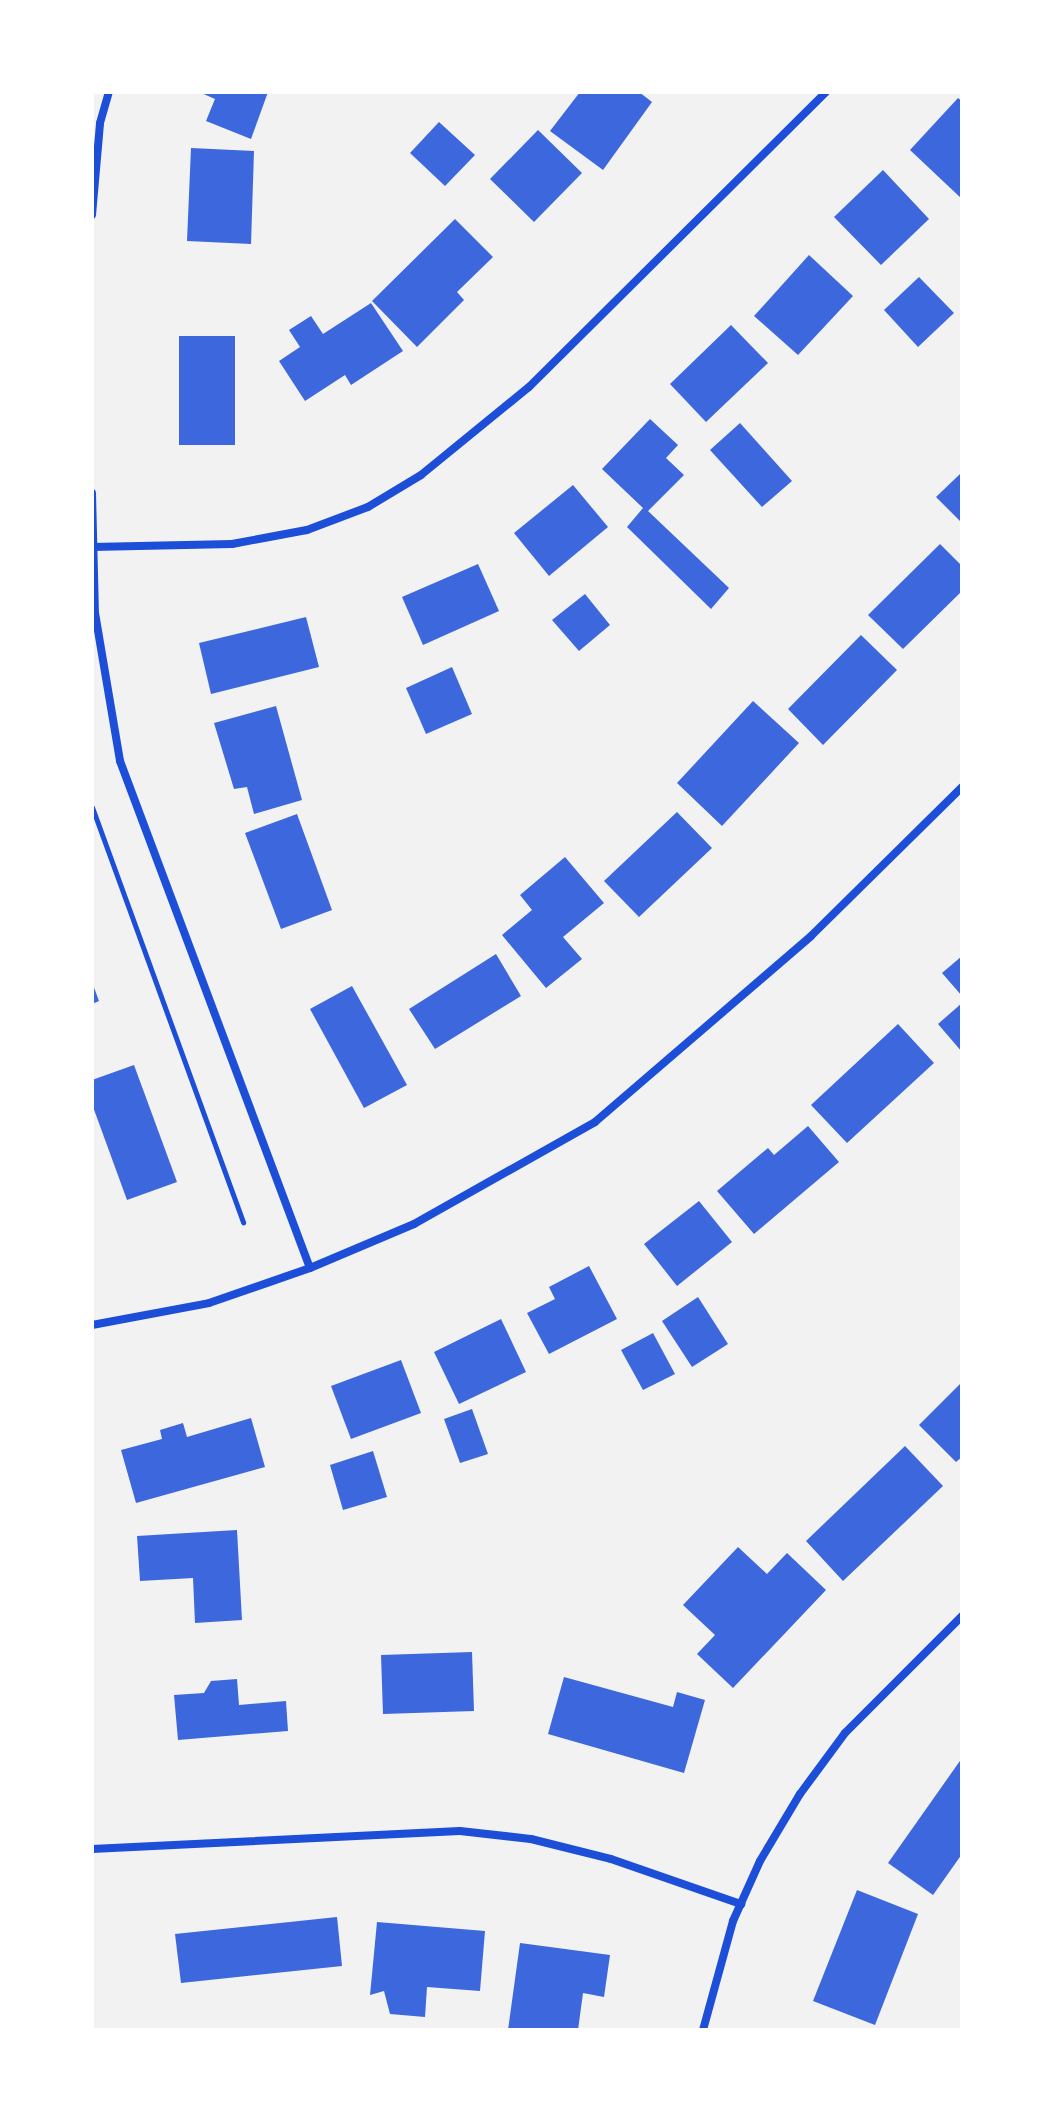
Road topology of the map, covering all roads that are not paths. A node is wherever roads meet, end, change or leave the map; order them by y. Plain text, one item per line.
1 (109, 92) edge
2 (826, 92) edge
3 (92, 215) edge
4 (92, 493) edge
5 (92, 547) edge
6 (962, 787) edge
7 (310, 1268) junction
8 (92, 1325) edge
9 (962, 1616) edge
10 (92, 1849) edge
11 (741, 1904) junction
12 (703, 2030) edge

1 - 3 street
2 - 5 street
4 - 5 street
5 - 7 street
6 - 7 street
7 - 8 street
9 - 11 street
10 - 11 street
11 - 12 street

